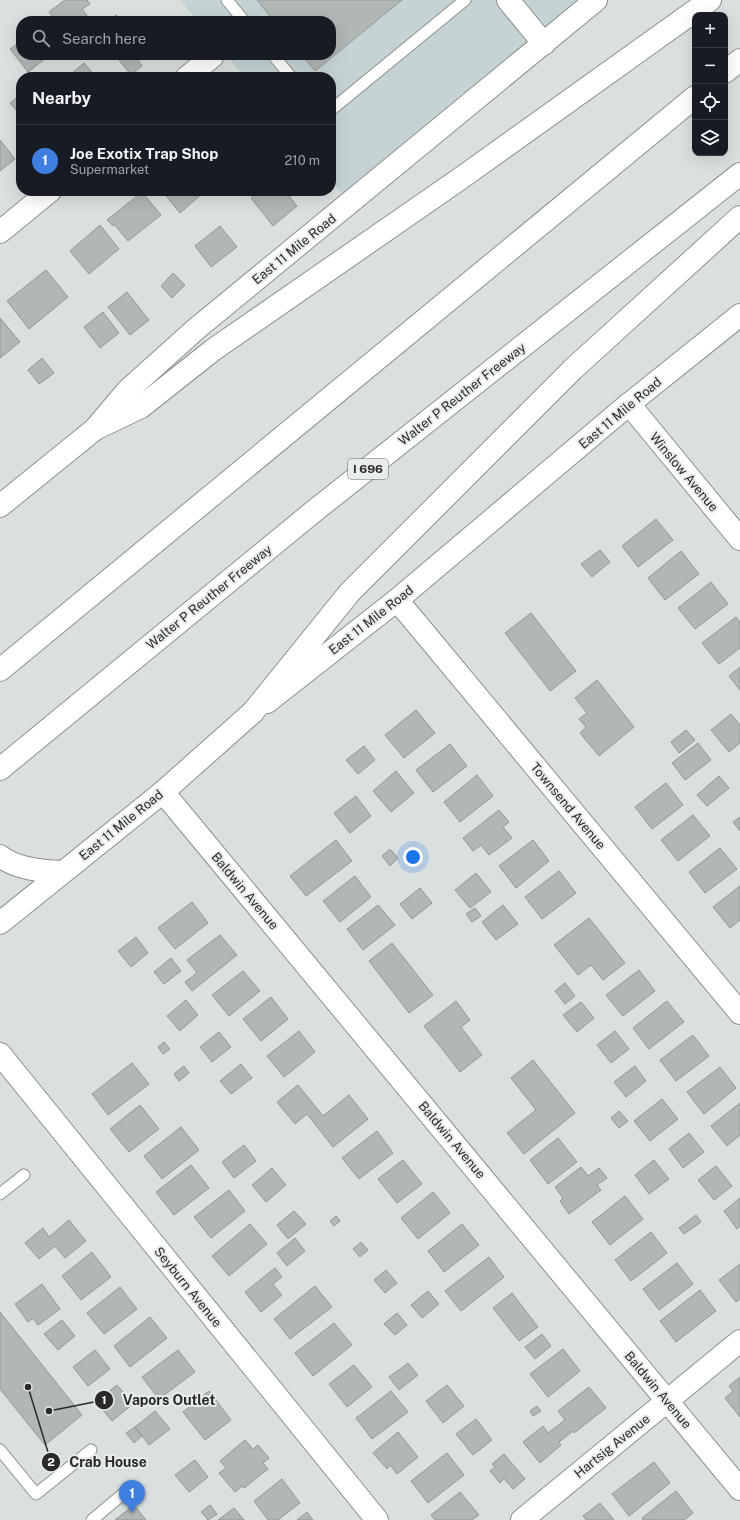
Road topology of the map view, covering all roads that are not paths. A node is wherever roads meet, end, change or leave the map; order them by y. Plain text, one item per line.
1 (227, 0) edge
2 (466, 0) edge
3 (596, 0) edge
4 (710, 0) edge
5 (513, 2) edge
6 (240, 16) edge
7 (544, 44) junction
8 (208, 60) edge
9 (277, 60) edge
10 (740, 60) edge
11 (728, 70) edge
12 (193, 72) edge
13 (287, 72) edge
14 (692, 98) edge
15 (336, 106) edge
16 (740, 174) edge
17 (44, 196) edge
18 (740, 217) edge
19 (0, 232) edge
20 (740, 315) edge
21 (629, 404) junction
22 (95, 429) junction
23 (0, 506) edge
24 (740, 539) edge
25 (397, 600) junction
26 (0, 670) edge
27 (253, 712) junction
28 (0, 769) edge
29 (163, 792) junction
30 (0, 856) edge
31 (62, 872) junction
32 (0, 922) edge
33 (740, 1012) edge
34 (0, 1054) edge
35 (24, 1174) dead end
36 (0, 1194) edge
37 (740, 1341) edge
38 (667, 1401) junction
39 (0, 1450) edge
40 (91, 1450) dead end
41 (129, 1489) dead end
42 (740, 1489) edge
43 (92, 1520) edge
44 (377, 1520) edge
45 (522, 1520) edge

1 - 6 lane
2 - 15 lane
3 - 7 main road, East 11 Mile Road
4 - 22 main road
5 - 7 main road
7 - 22 main road, East 11 Mile Road
8 - 12 main road
9 - 13 lane
10 - 11 main road
14 - 26 main road
16 - 28 main road, Walter P Reuther Freeway / I 696
17 - 19 main road
18 - 27 main road
20 - 21 main road, East 11 Mile Road
21 - 24 main road, Winslow Avenue
21 - 25 main road, East 11 Mile Road
22 - 23 main road, East 11 Mile Road
25 - 27 main road, East 11 Mile Road
25 - 33 main road, Townsend Avenue
27 - 29 main road, East 11 Mile Road
29 - 31 main road, East 11 Mile Road
29 - 38 main road, Baldwin Avenue
30 - 31 main road
31 - 32 main road, East 11 Mile Road
34 - 44 main road, Seyburn Avenue
35 - 36 lane
37 - 38 main road, Hartsig Avenue
38 - 42 main road, Baldwin Avenue
38 - 45 main road, Hartsig Avenue
39 - 40 lane
41 - 43 lane

